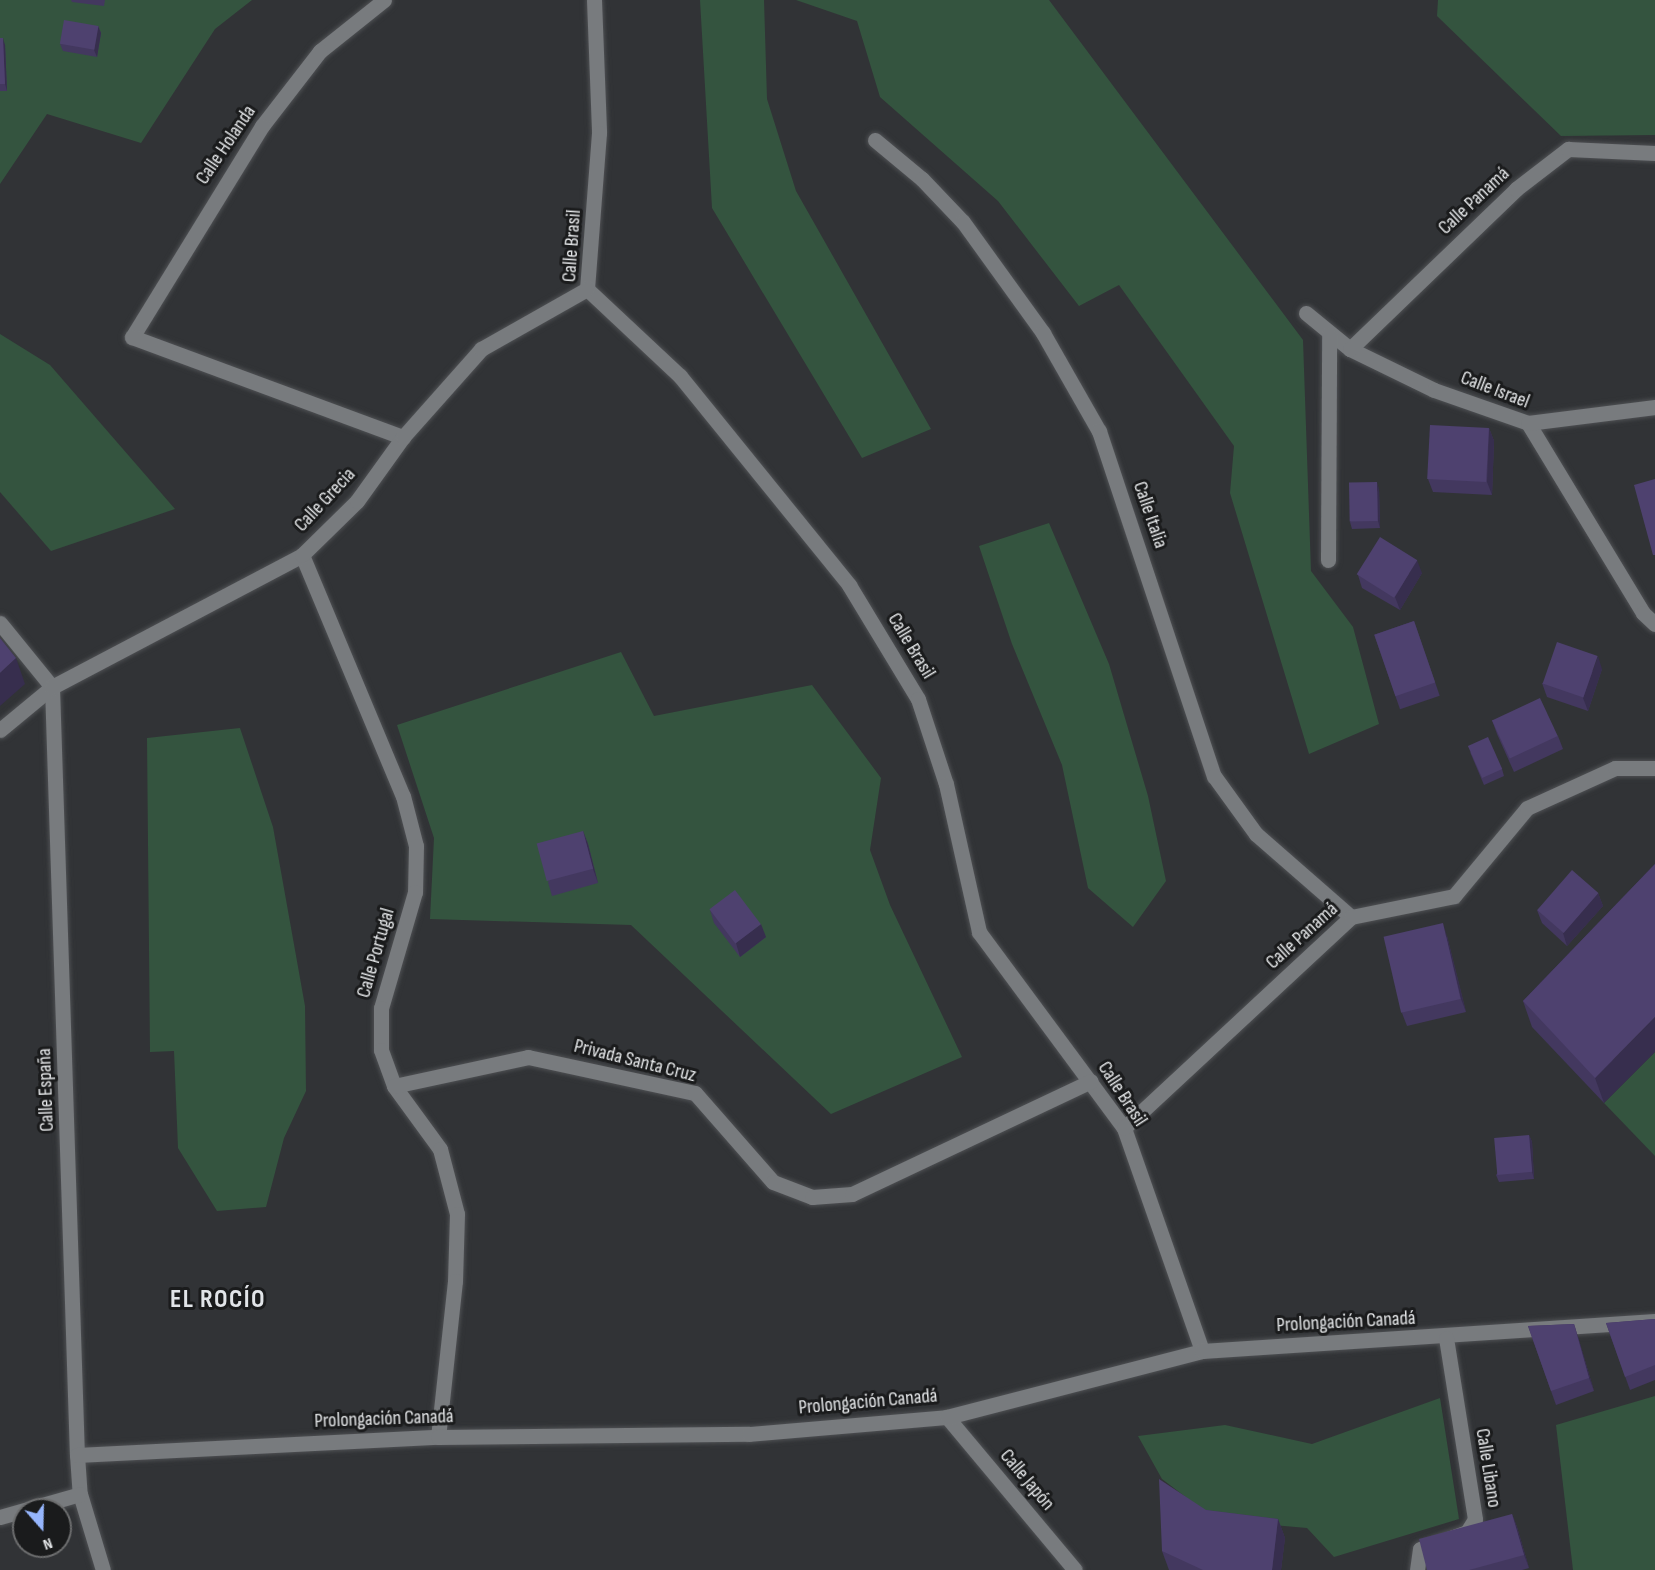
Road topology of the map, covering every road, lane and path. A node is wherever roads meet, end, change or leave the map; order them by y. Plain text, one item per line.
1 (384, 0) edge
2 (594, 0) edge
3 (875, 140) dead end
4 (1655, 153) edge
5 (586, 289) junction
6 (1306, 313) dead end
7 (1329, 335) junction
8 (1350, 349) junction
9 (1655, 406) edge
10 (1528, 423) junction
11 (404, 437) junction
12 (302, 555) junction
13 (1328, 560) dead end
14 (0, 623) edge
15 (1655, 624) edge
16 (52, 687) junction
17 (0, 730) edge
18 (1655, 768) edge
19 (1351, 917) junction
20 (1091, 1081) junction
21 (394, 1086) junction
22 (1124, 1128) junction
23 (1655, 1321) edge
24 (1446, 1338) junction
25 (1202, 1352) junction
26 (947, 1416) junction
27 (438, 1437) junction
28 (77, 1455) junction
29 (80, 1494) junction
30 (0, 1517) edge
31 (103, 1570) edge
32 (1075, 1570) edge
33 (1417, 1570) edge

1 - 11 street, Calle Holanda
2 - 5 street, Calle Brasil
3 - 19 street, Calle Italia
4 - 8 street, Calle Panamá
5 - 11 street, Calle Grecia
5 - 20 street, Calle Brasil
6 - 7 street, Calle Israel
7 - 8 street, Calle Israel
7 - 13 street
8 - 10 street, Calle Israel
9 - 10 street
10 - 15 street, Calle Israel
11 - 12 street, Calle Grecia
12 - 16 street, Calle Grecia
12 - 21 street, Calle Portugal
14 - 16 street
16 - 17 street, Calle Grecia
16 - 28 street, Calle España
18 - 19 street, Calle Panamá
19 - 22 street, Calle Panamá
20 - 21 street, Privada Santa Cruz
20 - 22 street, Calle Brasil
21 - 27 street, Calle Portugal
22 - 25 street, Calle Brasil
23 - 24 street, Prolongación Canadá
24 - 25 street, Prolongación Canadá
24 - 33 street, Calle Libano
25 - 26 street, Prolongación Canadá
26 - 27 street, Prolongación Canadá
26 - 32 street, Calle Japón
27 - 28 street, Prolongación Canadá
28 - 29 street, Calle España
29 - 30 street
29 - 31 street, Calle España

